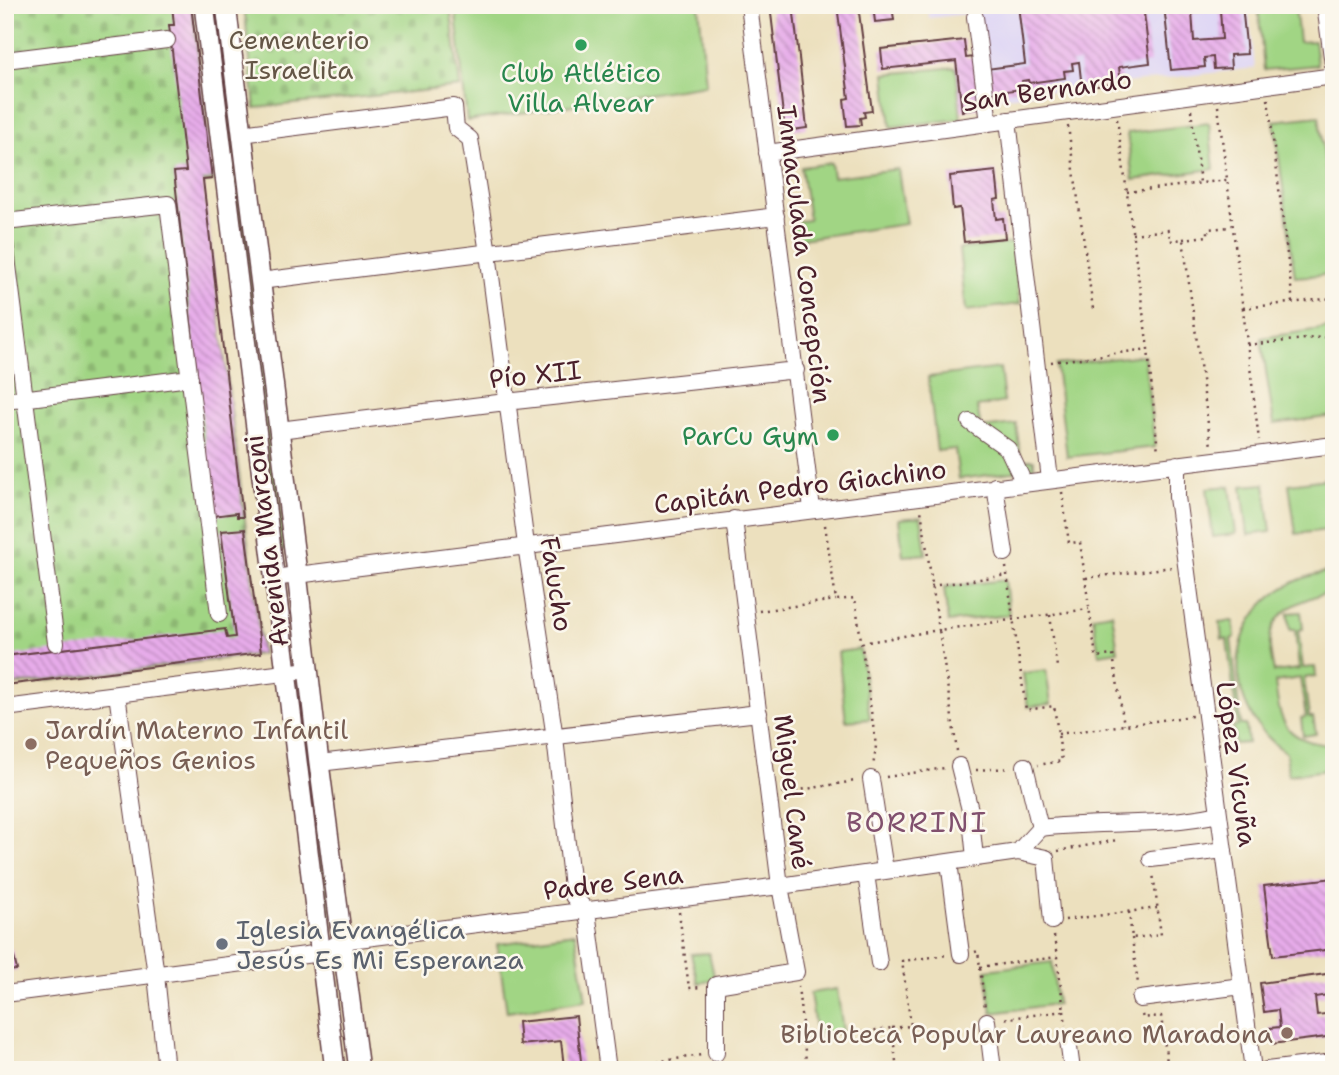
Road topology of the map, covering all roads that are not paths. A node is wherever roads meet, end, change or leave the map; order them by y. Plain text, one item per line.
1 (204, 5) edge
2 (226, 5) edge
3 (749, 5) edge
4 (1325, 5) edge
5 (975, 17) dead end
6 (167, 40) dead end
7 (5, 60) edge
8 (1334, 74) edge
9 (1008, 120) junction
10 (989, 123) junction
11 (240, 134) junction
12 (767, 153) junction
13 (776, 216) junction
14 (5, 222) edge
15 (5, 242) edge
16 (488, 253) junction
17 (260, 281) junction
18 (796, 370) junction
19 (190, 379) junction
20 (25, 399) junction
21 (5, 401) edge
22 (506, 402) junction
23 (970, 422) dead end
24 (279, 430) junction
25 (1334, 444) edge
26 (1177, 464) junction
27 (1055, 479) junction
28 (1024, 483) junction
29 (995, 486) junction
30 (817, 508) junction
31 (734, 519) junction
32 (526, 545) junction
33 (1004, 553) dead end
34 (297, 573) junction
35 (273, 578) junction
36 (219, 614) dead end
37 (56, 643) dead end
38 (307, 670) junction
39 (285, 673) junction
40 (117, 694) junction
41 (5, 708) edge
42 (759, 713) junction
43 (555, 738) junction
44 (319, 764) junction
45 (960, 766) road end
46 (1025, 766) road end
47 (871, 779) road end
48 (1219, 814) junction
49 (1040, 828) junction
50 (1224, 850) junction
51 (1018, 852) junction
52 (975, 858) junction
53 (1151, 859) road end
54 (949, 862) junction
55 (885, 870) junction
56 (866, 874) junction
57 (780, 886) junction
58 (587, 911) junction
59 (1052, 921) road end
60 (342, 941) junction
61 (321, 953) junction
62 (961, 954) road end
63 (879, 963) dead end
64 (156, 975) junction
65 (1242, 986) junction
66 (5, 994) edge
67 (1140, 999) road end
68 (987, 1021) road end
69 (1068, 1040) dead end
70 (716, 1053) road end
71 (1334, 1062) edge
72 (608, 1069) edge
73 (166, 1070) edge
74 (335, 1070) edge
75 (359, 1070) edge
76 (993, 1070) edge
77 (1072, 1070) edge
78 (1253, 1070) edge
79 (1267, 1070) edge

1 - 35 main road, Avenida Marconi
2 - 11 main road, Avenida Marconi
3 - 12 street, Inmaculada Concepción
4 - 8 street
5 - 10 street
6 - 7 street
8 - 9 street, San Bernardo
9 - 10 street, San Bernardo
9 - 27 street
10 - 12 street, San Bernardo
11 - 16 street, Falucho
11 - 17 main road, Avenida Marconi
12 - 13 street, Inmaculada Concepción
13 - 16 street
13 - 18 street, Inmaculada Concepción
14 - 19 street
15 - 20 street
16 - 17 street
16 - 22 street, Falucho
17 - 24 main road, Avenida Marconi
18 - 22 street, Pío XII
18 - 30 street, Inmaculada Concepción
19 - 20 street
19 - 36 street
20 - 21 street
20 - 37 street
22 - 24 street, Pío XII
22 - 32 street, Falucho
23 - 28 street
24 - 34 main road, Avenida Marconi
25 - 26 street, Capitán Pedro Giachino
26 - 27 street, Capitán Pedro Giachino
26 - 48 street, López Vicuña
27 - 28 street, Capitán Pedro Giachino
28 - 29 street, Capitán Pedro Giachino
29 - 30 street, Capitán Pedro Giachino
29 - 33 street
30 - 31 street, Capitán Pedro Giachino
31 - 32 street, Capitán Pedro Giachino
31 - 42 street, Miguel Cané
32 - 34 street, Capitán Pedro Giachino
32 - 43 street, Falucho
34 - 35 street, Capitán Pedro Giachino
34 - 38 main road, Avenida Marconi
35 - 39 main road, Avenida Marconi
38 - 39 street
38 - 44 main road, Avenida Marconi
39 - 40 street
39 - 61 main road, Avenida Marconi
40 - 41 street
40 - 64 street
42 - 43 street
42 - 57 street, Miguel Cané
43 - 44 street
43 - 58 street, Falucho
44 - 60 main road, Avenida Marconi
45 - 52 street
46 - 49 street
47 - 55 street
48 - 49 street
48 - 50 street, López Vicuña
49 - 51 street
50 - 53 street
50 - 65 street, López Vicuña
51 - 52 street, Padre Sena
51 - 59 street
52 - 54 street, Padre Sena
54 - 55 street, Padre Sena
54 - 62 street
55 - 56 street, Padre Sena
56 - 57 street, Padre Sena
56 - 63 street
57 - 58 street, Padre Sena
57 - 70 street, Miguel Cané
58 - 60 street, Padre Sena
58 - 72 street, Falucho
60 - 61 street, Padre Sena
60 - 75 main road, Avenida Marconi
61 - 64 street, Padre Sena
61 - 74 main road, Avenida Marconi
64 - 66 street, Padre Sena
64 - 73 street
65 - 67 street
65 - 78 street, López Vicuña
68 - 76 street
69 - 77 street
71 - 79 street

